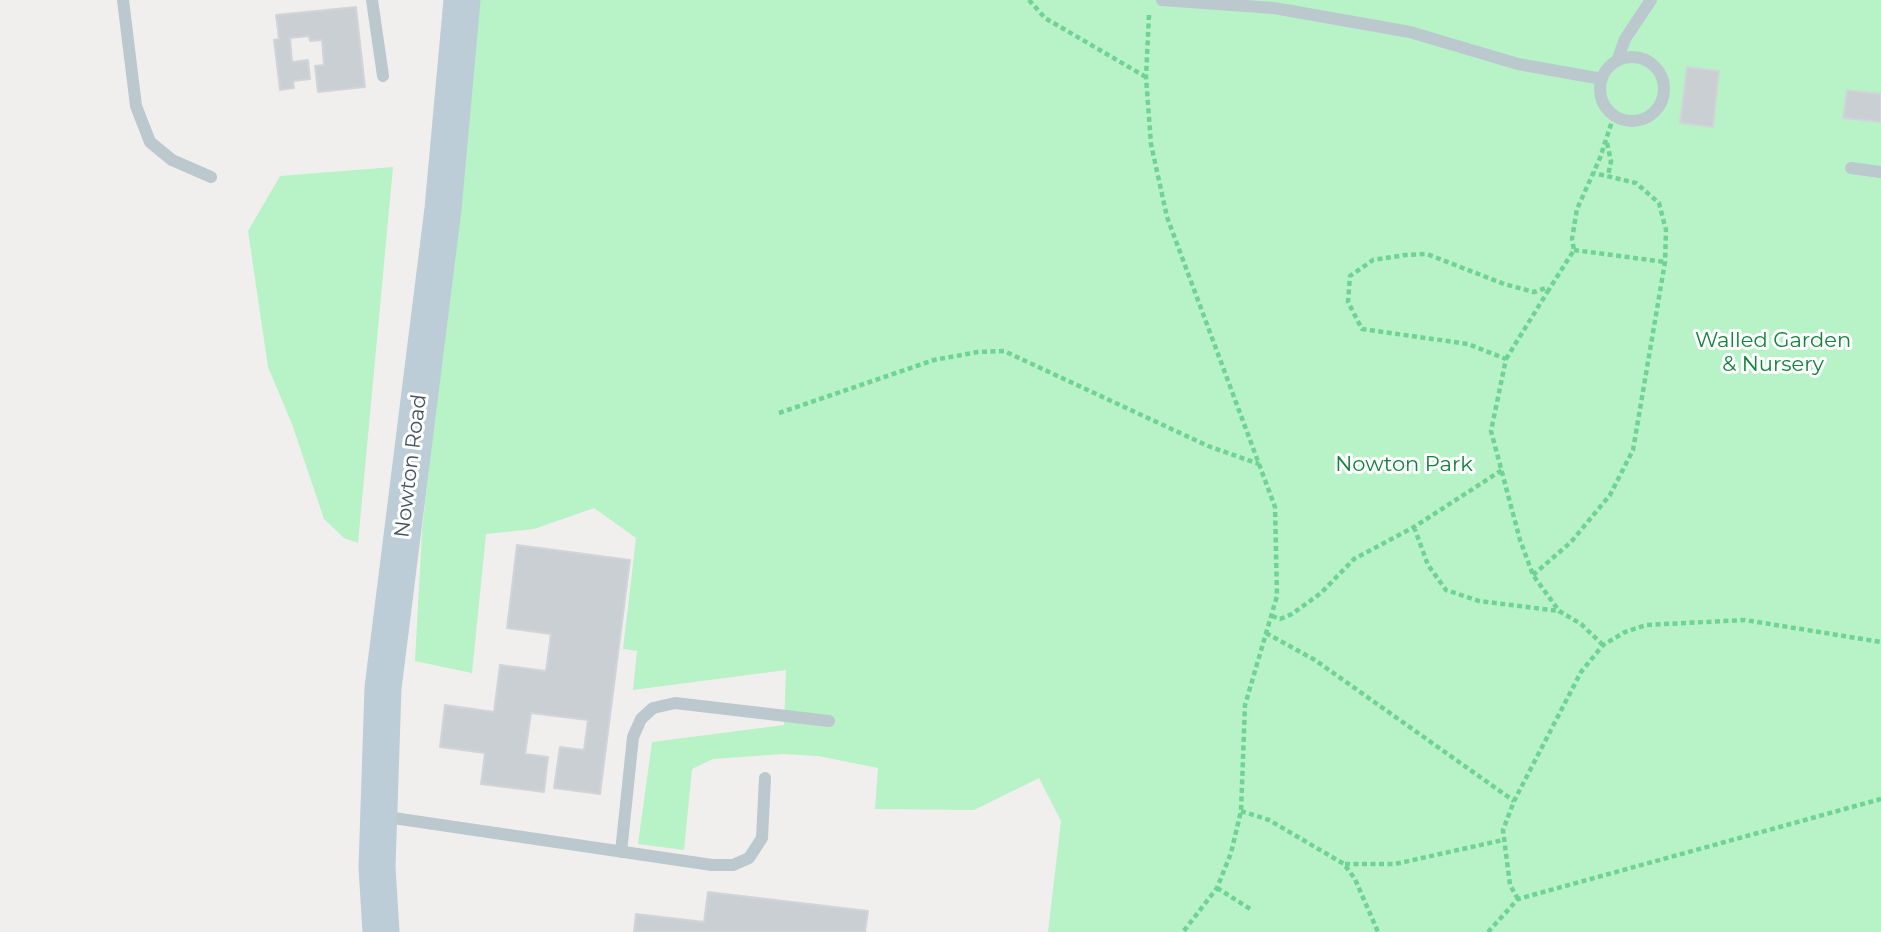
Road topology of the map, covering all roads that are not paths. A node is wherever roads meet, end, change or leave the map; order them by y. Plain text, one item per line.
1 (123, 0) edge
2 (372, 0) edge
3 (462, 0) edge
4 (1161, 0) edge
5 (1651, 0) edge
6 (1617, 61) junction
7 (383, 76) dead end
8 (1602, 79) junction
9 (1851, 168) dead end
10 (1881, 172) edge
11 (211, 177) dead end
12 (829, 722) dead end
13 (765, 778) dead end
14 (379, 816) junction
15 (621, 852) junction
16 (381, 932) edge

1 - 11 lane
2 - 7 lane
3 - 14 street, Nowton Road
4 - 8 lane
5 - 6 lane
6 - 8 lane
6 - 8 lane
9 - 10 lane
12 - 15 lane
13 - 15 lane
14 - 15 lane
14 - 16 street, Nowton Road

